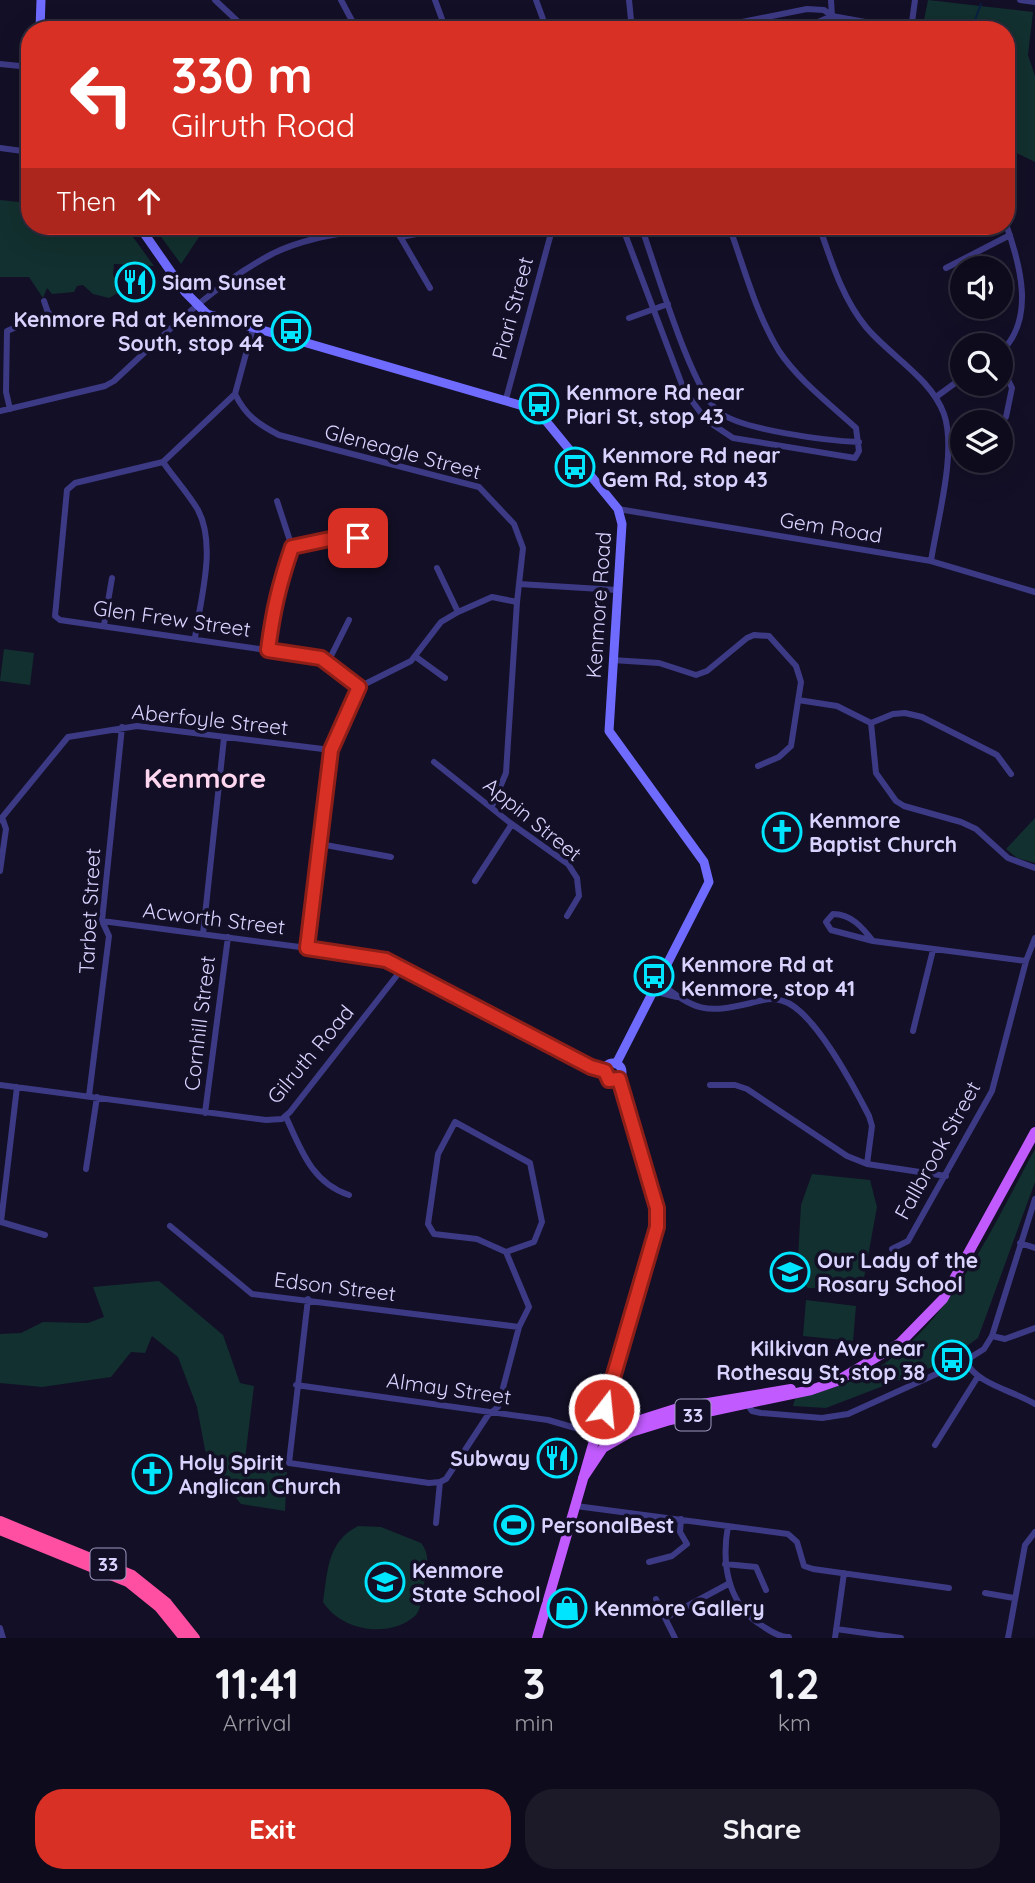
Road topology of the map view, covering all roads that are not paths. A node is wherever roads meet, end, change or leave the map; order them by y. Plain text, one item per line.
1 (41, 0) edge
2 (215, 0) edge
3 (341, 0) edge
4 (435, 0) edge
5 (536, 0) edge
6 (629, 0) edge
7 (831, 0) edge
8 (915, 0) edge
9 (1020, 0) edge
10 (1035, 2) edge
11 (832, 16) junction
12 (40, 21) edge
13 (237, 21) edge
14 (352, 21) edge
15 (443, 21) edge
16 (544, 21) edge
17 (631, 21) edge
18 (747, 21) edge
19 (819, 21) edge
20 (860, 21) edge
21 (912, 21) edge
22 (0, 64) edge
23 (21, 66) edge
24 (0, 148) edge
25 (21, 151) edge
26 (145, 235) edge
27 (338, 235) edge
28 (411, 235) edge
29 (551, 235) edge
30 (625, 235) edge
31 (644, 235) edge
32 (732, 235) edge
33 (822, 235) edge
34 (1010, 235) joint
35 (400, 237) joint
36 (946, 268) dead end
37 (430, 288) dead end
38 (44, 301) dead end
39 (668, 304) junction
40 (195, 305) junction
41 (654, 309) junction
42 (49, 313) junction
43 (629, 318) dead end
44 (52, 324) dead end
45 (253, 328) junction
46 (1013, 341) edge
47 (950, 387) edge
48 (235, 394) junction
49 (936, 397) junction
50 (506, 399) junction
51 (10, 409) junction
52 (0, 411) edge
53 (859, 442) junction
54 (163, 462) junction
55 (277, 501) dead end
56 (618, 509) junction
57 (358, 538) dead end
58 (292, 547) junction
59 (931, 561) junction
60 (438, 568) dead end
61 (112, 578) dead end
62 (519, 584) junction
63 (617, 590) junction
64 (1035, 592) edge
65 (516, 602) junction
66 (458, 612) junction
67 (349, 620) dead end
68 (104, 625) junction
69 (195, 638) junction
70 (268, 650) junction
71 (416, 657) junction
72 (611, 660) junction
73 (328, 662) junction
74 (445, 678) dead end
75 (359, 687) junction
76 (797, 701) junction
77 (872, 723) junction
78 (122, 727) junction
79 (224, 738) junction
80 (331, 750) junction
81 (434, 762) dead end
82 (758, 766) dead end
83 (1011, 774) dead end
84 (492, 806) junction
85 (1, 820) edge
86 (512, 824) junction
87 (320, 844) junction
88 (391, 857) dead end
89 (1035, 868) edge
90 (0, 871) edge
91 (475, 881) dead end
92 (567, 916) dead end
93 (102, 921) junction
94 (203, 934) junction
95 (228, 937) junction
96 (1035, 938) edge
97 (873, 941) junction
98 (307, 948) junction
99 (933, 950) junction
100 (1026, 961) junction
101 (402, 969) junction
102 (658, 981) junction
103 (653, 991) junction
104 (678, 997) junction
105 (913, 1031) dead end
106 (616, 1064) junction
107 (605, 1071) junction
108 (619, 1079) junction
109 (0, 1084) edge
110 (710, 1085) dead end
111 (17, 1087) junction
112 (93, 1096) junction
113 (205, 1112) junction
114 (286, 1117) junction
115 (1035, 1132) edge
116 (867, 1164) junction
117 (86, 1169) dead end
118 (946, 1176) junction
119 (349, 1195) dead end
120 (1035, 1199) edge
121 (170, 1226) dead end
122 (46, 1235) dead end
123 (1020, 1243) junction
124 (1035, 1248) edge
125 (892, 1249) dead end
126 (506, 1252) junction
127 (308, 1299) junction
128 (519, 1327) junction
129 (1035, 1328) edge
130 (992, 1336) junction
131 (965, 1361) junction
132 (977, 1378) junction
133 (296, 1385) junction
134 (609, 1391) junction
135 (746, 1400) junction
136 (1035, 1404) edge
137 (493, 1411) junction
138 (631, 1421) junction
139 (640, 1429) junction
140 (596, 1434) junction
141 (935, 1444) dead end
142 (583, 1478) junction
143 (440, 1482) junction
144 (576, 1506) junction
145 (681, 1519) junction
146 (0, 1521) edge
147 (436, 1523) dead end
148 (728, 1526) junction
149 (0, 1530) edge
150 (1035, 1532) edge
151 (649, 1562) dead end
152 (725, 1564) junction
153 (844, 1573) junction
154 (730, 1583) junction
155 (949, 1588) dead end
156 (766, 1590) dead end
157 (985, 1593) dead end
158 (1014, 1598) junction
159 (656, 1599) dead end
160 (666, 1618) junction
161 (0, 1628) edge
162 (836, 1629) junction
163 (789, 1637) edge
164 (3, 1638) edge
165 (184, 1638) edge
166 (195, 1638) edge
167 (537, 1638) edge
168 (675, 1638) edge
169 (835, 1638) edge
170 (901, 1638) edge
171 (1008, 1638) edge

1 - 12 street
2 - 13 street
3 - 14 street
4 - 15 street
5 - 16 street
6 - 17 street
7 - 11 street
8 - 21 street
9 - 10 street
11 - 18 street
11 - 19 street
11 - 20 street
22 - 23 street
24 - 25 street
26 - 40 street, Kenmore Road
27 - 40 street
28 - 35 street
29 - 50 street, Piari Street
30 - 41 street
31 - 39 street
32 - 53 street
33 - 49 street
34 - 36 street
34 - 46 street
35 - 37 street
38 - 42 street
39 - 41 street
39 - 53 street
40 - 45 street, Kenmore Road
40 - 51 street
41 - 43 street
41 - 53 street
42 - 44 street
42 - 51 street
45 - 48 street
45 - 50 street, Kenmore Road
47 - 49 street
48 - 54 street
48 - 62 street, Gleneagle Street
49 - 59 street
50 - 56 street, Kenmore Road
51 - 52 street
54 - 68 street, Glen Frew Street
54 - 69 street
55 - 58 street
56 - 59 street, Gem Road
56 - 63 street, Kenmore Road
57 - 58 street
58 - 70 street
59 - 64 street, Gem Road
60 - 66 street
61 - 68 street
62 - 63 street
62 - 65 street, Gleneagle Street
63 - 72 street, Kenmore Road
65 - 66 street
65 - 84 street, Gleneagle Street
66 - 71 street
67 - 73 street
68 - 69 street, Glen Frew Street
69 - 70 street, Glen Frew Street
70 - 73 street, Glen Frew Street
71 - 74 street
71 - 75 street
72 - 76 street
72 - 102 street, Kenmore Road
73 - 75 street, Glen Frew Street
75 - 80 street
76 - 77 street
76 - 82 street
77 - 83 street
77 - 89 street
78 - 79 street, Aberfoyle Street
78 - 85 street, Aberfoyle Street
78 - 93 street, Tarbet Street
79 - 80 street, Aberfoyle Street
79 - 94 street
80 - 87 street
81 - 84 street, Appin Street
84 - 86 street, Appin Street
85 - 90 street
86 - 91 street
86 - 92 street, Appin Street
87 - 88 street
87 - 98 street
93 - 94 street, Acworth Street
93 - 112 street, Tarbet Street
94 - 95 street, Acworth Street
95 - 98 street, Acworth Street
95 - 113 street, Cornhill Street
96 - 100 street, Fallbrook Street
97 - 97 street
97 - 99 street
98 - 101 street, Acworth Street
99 - 100 street
99 - 105 street
100 - 118 street, Fallbrook Street
101 - 107 street
101 - 114 street, Gilruth Road
102 - 103 street, Kenmore Road
102 - 104 street
103 - 104 street
103 - 106 street, Kenmore Road
104 - 116 street
106 - 107 street
106 - 108 street
107 - 108 street
108 - 134 street
109 - 111 street, Gilruth Road
110 - 116 street
111 - 112 street, Gilruth Road
111 - 122 street
112 - 113 street, Gilruth Road
112 - 117 street, Tarbet Street
113 - 114 street, Gilruth Road
114 - 119 street
115 - 135 main road, 33
116 - 118 street
118 - 125 street, Fallbrook Street
120 - 123 street
121 - 127 street, Edson Street
123 - 124 street
123 - 130 street
126 - 126 street
126 - 128 street
127 - 128 street, Edson Street
127 - 133 street
128 - 137 street
129 - 130 street
130 - 131 street
131 - 132 street
131 - 135 street
132 - 136 street
132 - 141 street
133 - 137 street, Almay Street
133 - 143 street
134 - 138 main road
134 - 140 street
135 - 138 main road, 33
135 - 139 main road, 33
137 - 140 street, Almay Street
137 - 143 street
138 - 140 main road, 33
139 - 140 main road
139 - 142 main road, 33
140 - 142 main road, 33
142 - 144 main road, 33
143 - 147 street
144 - 145 street
144 - 167 main road, 33
145 - 148 street
145 - 151 street
146 - 166 highway, 33
148 - 152 street
148 - 153 street
149 - 165 highway, 33
150 - 158 street
152 - 154 street
152 - 156 street
153 - 155 street
153 - 162 street
154 - 160 street
154 - 163 street
157 - 158 street
158 - 171 street
159 - 160 street
160 - 168 street
161 - 164 street
162 - 169 street
162 - 170 street

